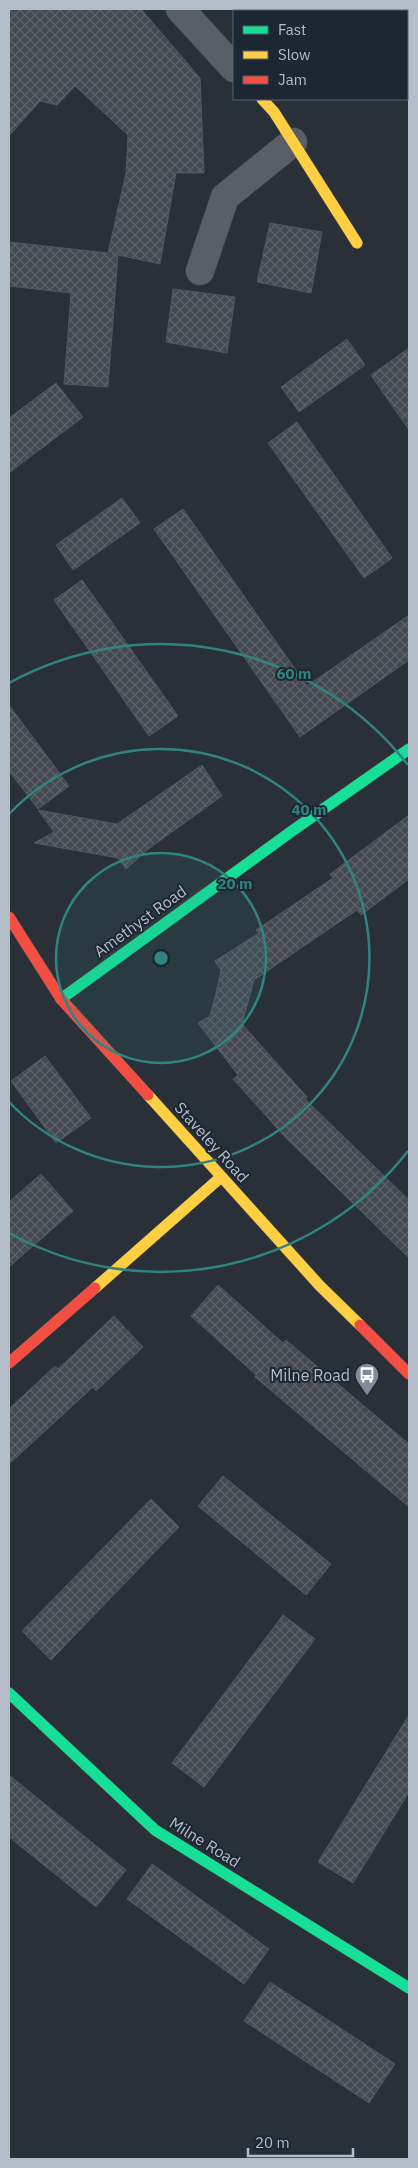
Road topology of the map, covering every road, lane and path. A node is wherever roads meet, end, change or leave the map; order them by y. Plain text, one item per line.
1 (180, 9) edge
2 (233, 67) edge
3 (263, 100) edge
4 (293, 142) junction
5 (358, 243) dead end
6 (200, 271) dead end
7 (409, 749) edge
8 (9, 917) edge
9 (61, 999) junction
10 (221, 1177) junction
11 (9, 1363) edge
12 (409, 1374) edge
13 (9, 1693) edge
14 (409, 1988) edge

1 - 2 street
3 - 4 street
4 - 5 street
4 - 6 street
7 - 9 street, Amethyst Road
8 - 9 street, Staveley Road
9 - 10 street, Staveley Road
10 - 11 street
10 - 12 street, Staveley Road
13 - 14 street, Milne Road

